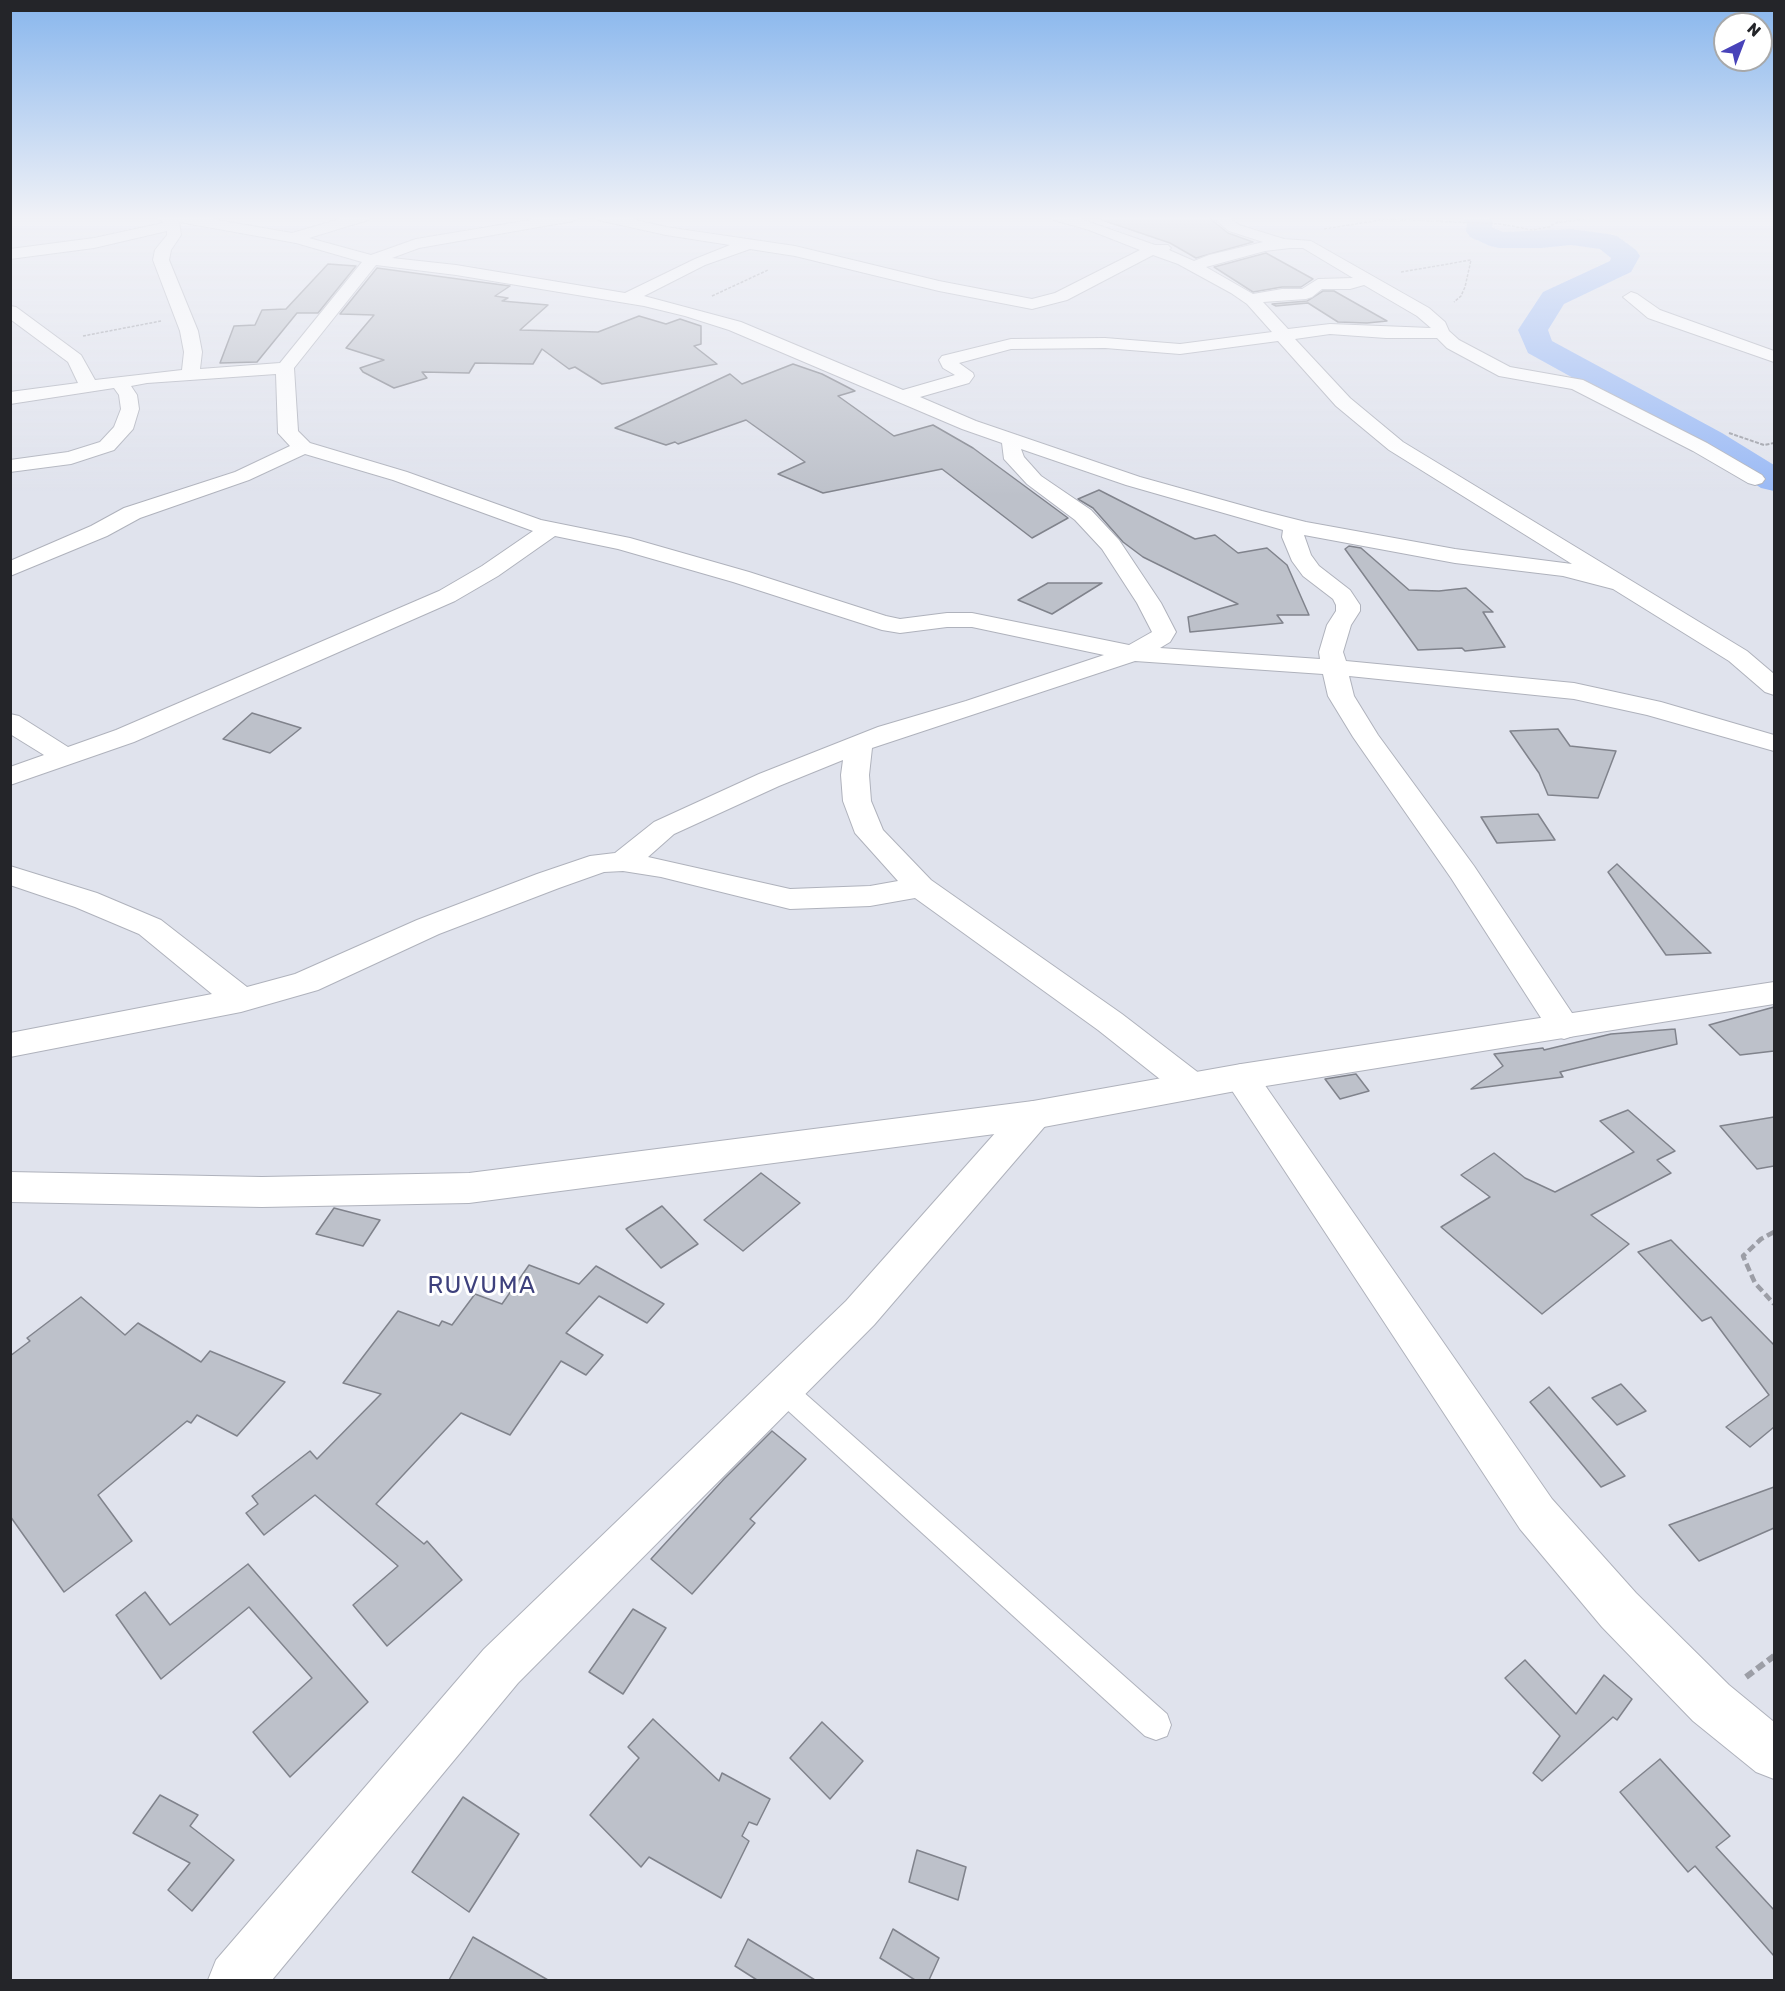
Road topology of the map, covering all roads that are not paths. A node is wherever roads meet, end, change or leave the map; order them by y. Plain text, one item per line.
1 (180, 310) edge
2 (332, 310) edge
3 (681, 310) edge
4 (1262, 310) edge
5 (1420, 310) edge
6 (1648, 310) edge
7 (11, 312) edge
8 (1441, 333) junction
9 (1282, 334) junction
10 (1774, 357) edge
11 (285, 368) junction
12 (190, 375) junction
13 (119, 382) junction
14 (88, 385) junction
15 (901, 397) junction
16 (10, 398) edge
17 (1012, 440) junction
18 (303, 447) junction
19 (10, 466) edge
20 (1755, 479) dead end
21 (1295, 526) junction
22 (552, 528) junction
23 (10, 568) edge
24 (1623, 585) junction
25 (1133, 653) junction
26 (1334, 668) junction
27 (1774, 687) edge
28 (10, 722) edge
29 (1774, 743) edge
30 (859, 746) junction
31 (67, 758) junction
32 (10, 777) edge
33 (623, 862) junction
34 (10, 875) edge
35 (920, 887) junction
36 (1774, 993) edge
37 (241, 1000) junction
38 (1564, 1027) junction
39 (10, 1045) edge
40 (1241, 1077) junction
41 (1192, 1086) junction
42 (1033, 1115) junction
43 (10, 1187) edge
44 (783, 1389) junction
45 (1156, 1725) dead end
46 (1774, 1754) edge
47 (236, 1980) edge

1 - 12 street
2 - 11 street
3 - 15 street
4 - 9 street
5 - 8 street
6 - 10 street
7 - 14 street
8 - 9 street
8 - 20 street
9 - 15 street
9 - 24 street
11 - 12 street
11 - 18 street
12 - 13 street
13 - 14 street
13 - 19 street
14 - 16 street
15 - 17 street
17 - 21 street
17 - 25 street
18 - 22 street
18 - 23 street
21 - 24 street
21 - 26 street
22 - 25 street
22 - 31 street
24 - 27 street
25 - 26 street
25 - 30 street
26 - 29 street
26 - 38 street
28 - 31 street
30 - 33 street
30 - 35 street
31 - 32 street
33 - 35 street
33 - 37 street
34 - 37 street
35 - 41 street
36 - 38 street
37 - 39 street
38 - 40 street
40 - 41 street
40 - 46 street
41 - 42 street
42 - 43 street
42 - 44 street
44 - 45 lane
44 - 47 street

